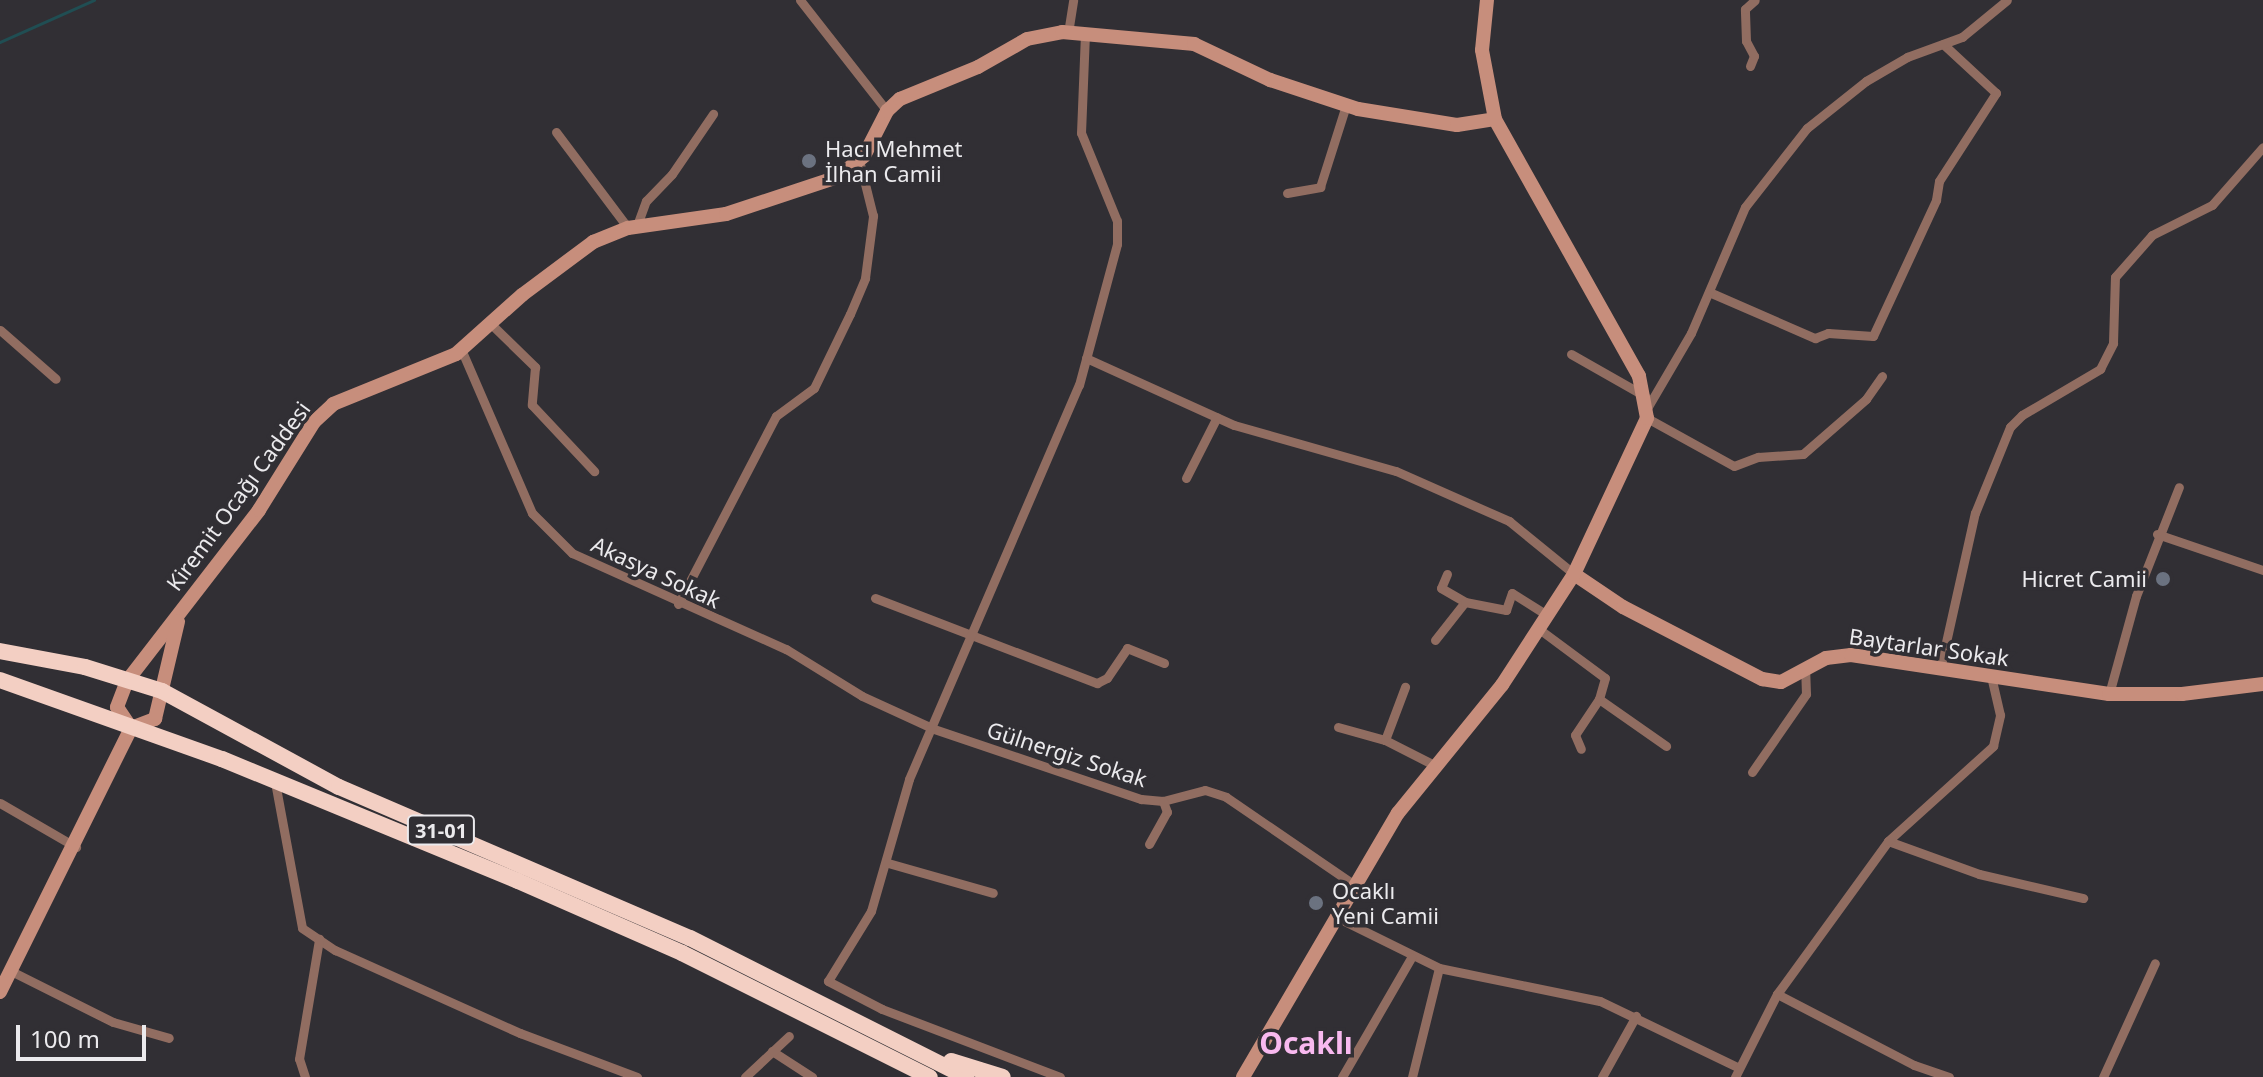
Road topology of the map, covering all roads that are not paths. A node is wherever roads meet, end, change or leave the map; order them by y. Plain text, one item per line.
1 (800, 0) edge
2 (1073, 0) edge
3 (1487, 0) edge
4 (1755, 0) edge
5 (2007, 0) edge
6 (1068, 33) junction
7 (1085, 34) junction
8 (1943, 44) junction
9 (1750, 66) dead end
10 (1346, 105) junction
11 (887, 111) junction
12 (713, 114) dead end
13 (1495, 119) junction
14 (556, 132) dead end
15 (2263, 147) edge
16 (859, 160) junction
17 (1287, 193) dead end
18 (632, 228) junction
19 (1709, 292) junction
20 (491, 324) junction
21 (0, 330) edge
22 (461, 349) junction
23 (1571, 354) dead end
24 (1086, 358) junction
25 (1882, 376) dead end
26 (56, 379) dead end
27 (1646, 408) junction
28 (1217, 417) junction
29 (594, 471) dead end
30 (1186, 478) dead end
31 (2179, 487) dead end
32 (2157, 534) junction
33 (2263, 570) edge
34 (1447, 574) dead end
35 (1574, 574) junction
36 (875, 598) dead end
37 (1465, 602) junction
38 (678, 604) junction
39 (182, 611) junction
40 (1547, 615) junction
41 (1539, 629) junction
42 (973, 636) junction
43 (1435, 640) dead end
44 (0, 651) edge
45 (1164, 663) dead end
46 (1940, 669) junction
47 (1805, 671) junction
48 (1991, 677) junction
49 (0, 680) edge
50 (127, 681) junction
51 (2263, 684) edge
52 (1405, 687) dead end
53 (162, 691) junction
54 (2109, 694) junction
55 (1599, 699) junction
56 (1338, 727) dead end
57 (131, 728) junction
58 (934, 729) junction
59 (1385, 740) junction
60 (1666, 746) dead end
61 (1581, 749) dead end
62 (1436, 766) junction
63 (1752, 772) dead end
64 (274, 779) junction
65 (1163, 801) junction
66 (0, 803) edge
67 (1888, 841) junction
68 (1149, 844) dead end
69 (76, 847) junction
70 (888, 863) junction
71 (1353, 884) junction
72 (993, 893) dead end
73 (2083, 898) dead end
74 (1334, 916) junction
75 (319, 939) junction
76 (1411, 958) junction
77 (2155, 963) dead end
78 (1439, 968) junction
79 (11, 971) junction
80 (0, 992) edge
81 (1777, 994) junction
82 (1636, 1016) junction
83 (789, 1036) dead end
84 (169, 1038) dead end
85 (872, 1039) junction
86 (772, 1051) junction
87 (1737, 1072) edge
88 (305, 1077) edge
89 (637, 1077) edge
90 (745, 1077) edge
91 (812, 1077) edge
92 (916, 1077) edge
93 (930, 1077) edge
94 (966, 1077) edge
95 (1003, 1077) edge
96 (1060, 1077) edge
97 (1243, 1077) edge
98 (1342, 1077) edge
99 (1412, 1077) edge
100 (1602, 1077) edge
101 (1949, 1077) edge
102 (2103, 1077) edge

1 - 11 street
2 - 6 street
3 - 13 street
4 - 9 street
5 - 8 street
6 - 7 street, Kiremit Ocağı Caddesi
6 - 11 street, Kiremit Ocağı Caddesi
7 - 10 street, Kiremit Ocağı Caddesi
7 - 24 street
8 - 19 street
8 - 19 street
10 - 13 street, Kiremit Ocağı Caddesi
10 - 17 street
11 - 16 street, Kiremit Ocağı Caddesi
12 - 18 street
13 - 27 street
14 - 18 street
15 - 46 street
16 - 18 street, Kiremit Ocağı Caddesi
16 - 38 street
18 - 20 street, Kiremit Ocağı Caddesi
19 - 27 street
20 - 22 street, Kiremit Ocağı Caddesi
20 - 29 street
21 - 26 street
22 - 38 street, Akasya Sokak
22 - 39 street, Kiremit Ocağı Caddesi
23 - 27 street
24 - 28 street
24 - 42 street
25 - 27 street
27 - 35 street
28 - 30 street
28 - 35 street
31 - 32 street
32 - 33 street
32 - 54 street
34 - 37 street
35 - 40 street
35 - 47 street, Baytarlar Sokak
36 - 42 street
37 - 40 street
37 - 43 street
38 - 58 street, Akasya Sokak
39 - 50 street, Kiremit Ocağı Caddesi
39 - 53 street
40 - 41 street
41 - 55 street
41 - 62 street
42 - 45 street
42 - 58 street
44 - 50 highway, 31-01
46 - 47 street, Baytarlar Sokak
46 - 48 street, Baytarlar Sokak
47 - 63 street
48 - 54 street, Baytarlar Sokak
48 - 67 street
49 - 57 highway, 31-01
50 - 53 highway, 31-01
50 - 57 street
51 - 54 street, Baytarlar Sokak
52 - 59 street
53 - 57 street
53 - 85 highway, 31-01
55 - 60 street
55 - 61 street
56 - 59 street
57 - 64 highway, 31-01
57 - 69 street
58 - 65 street, Gülnergiz Sokak
58 - 70 street
59 - 62 street
62 - 71 street
64 - 75 street
64 - 85 highway, 31-01
65 - 68 street
65 - 71 street, Gülnergiz Sokak
66 - 69 street
67 - 73 street
67 - 81 street
69 - 79 street
70 - 72 street
70 - 96 street
71 - 74 street
74 - 76 street
74 - 97 street
75 - 88 street
75 - 89 street
76 - 78 street
76 - 98 street
77 - 102 street
78 - 82 street
78 - 99 street
79 - 80 street
79 - 84 street
81 - 87 street
81 - 101 street
82 - 87 street
82 - 100 street
83 - 86 street
85 - 92 highway, 31-01
85 - 93 highway
85 - 94 highway
85 - 95 highway, 31-01
86 - 90 street
86 - 91 street

